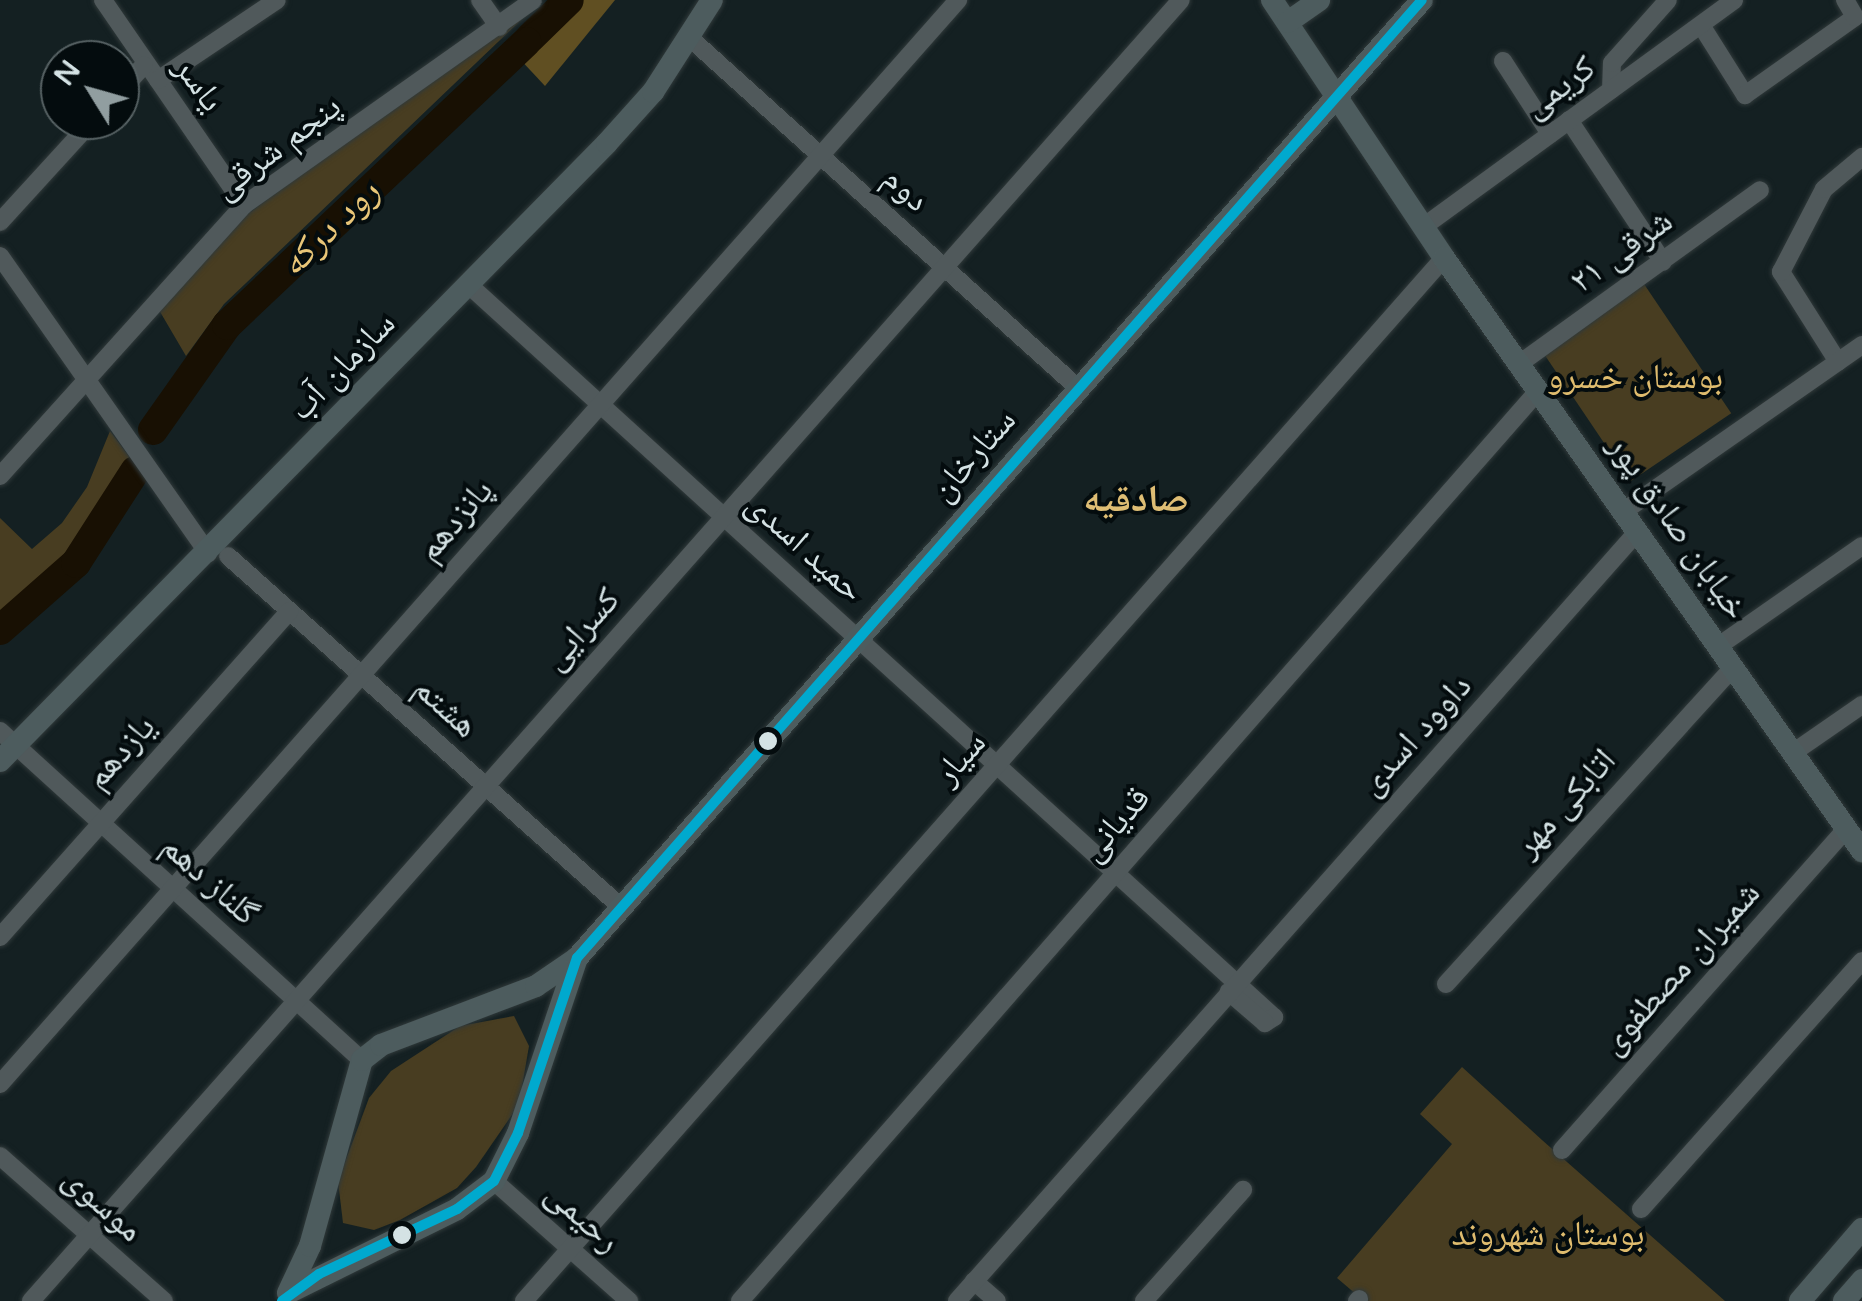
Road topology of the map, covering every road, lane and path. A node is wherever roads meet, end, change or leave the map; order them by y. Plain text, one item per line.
1 (103, 0) edge
2 (277, 0) edge
3 (480, 0) edge
4 (533, 0) edge
5 (712, 0) edge
6 (958, 0) edge
7 (1181, 0) edge
8 (1272, 0) edge
9 (1319, 0) edge
10 (1422, 0) edge
11 (1668, 0) edge
12 (1734, 0) edge
13 (1845, 0) edge
14 (1288, 22) junction
15 (1701, 24) junction
16 (499, 27) junction
17 (690, 38) junction
18 (1503, 60) dead end
19 (144, 64) junction
20 (140, 68) edge
21 (158, 80) junction
22 (1611, 90) junction
23 (1336, 96) junction
24 (1569, 120) junction
25 (1550, 134) junction
26 (76, 140) edge
27 (820, 156) junction
28 (1862, 157) edge
29 (1760, 190) dead end
30 (244, 205) junction
31 (0, 222) edge
32 (1423, 226) junction
33 (0, 256) edge
34 (1444, 258) junction
35 (1663, 262) junction
36 (944, 268) junction
37 (470, 286) junction
38 (1862, 345) edge
39 (1838, 362) junction
40 (1519, 364) junction
41 (88, 378) junction
42 (1078, 388) junction
43 (1538, 391) junction
44 (600, 404) junction
45 (0, 476) edge
46 (1624, 511) junction
47 (724, 517) junction
48 (1638, 531) junction
49 (1862, 546) edge
50 (218, 554) junction
51 (289, 610) junction
52 (857, 639) junction
53 (1720, 645) junction
54 (1733, 666) junction
55 (362, 675) junction
56 (1862, 705) edge
57 (5, 747) edge
58 (1794, 752) junction
59 (996, 766) junction
60 (486, 786) junction
61 (100, 825) junction
62 (1847, 828) junction
63 (1862, 850) edge
64 (1115, 873) junction
65 (172, 889) junction
66 (621, 907) junction
67 (0, 938) edge
68 (577, 958) junction
69 (1862, 961) edge
70 (1446, 984) dead end
71 (1234, 987) junction
72 (296, 1000) junction
73 (362, 1060) junction
74 (0, 1084) edge
75 (1562, 1150) dead end
76 (0, 1156) edge
77 (494, 1181) junction
78 (1243, 1190) dead end
79 (1641, 1209) dead end
80 (1862, 1229) edge
81 (89, 1235) junction
82 (570, 1249) junction
83 (1862, 1280) edge
84 (974, 1282) junction
85 (285, 1297) edge
86 (31, 1301) edge
87 (164, 1301) edge
88 (524, 1301) edge
89 (629, 1301) edge
90 (740, 1301) edge
91 (957, 1301) edge
92 (996, 1301) edge
93 (1144, 1301) edge
94 (1800, 1301) edge
95 (1844, 1301) edge

1 - 19 street, یاسر
2 - 21 street
3 - 16 street
4 - 16 street, پنجم شرقی
5 - 17 main road, سازمان آب
6 - 27 street, پانزدهم
7 - 36 street, کسرایی
8 - 14 main road, خیابان صادق پور
9 - 14 main road
10 - 23 main road, ستارخان
11 - 22 street
12 - 15 street, کریمی
13 - 15 street
14 - 23 main road, خیابان صادق پور
15 - 22 street, کریمی
16 - 30 street, پنجم شرقی
17 - 27 street, دوم
17 - 37 main road, سازمان آب
18 - 25 street
19 - 20 street
19 - 21 street, یاسر
21 - 30 street, یاسر
22 - 24 street, کریمی
23 - 32 main road, خیابان صادق پور
23 - 42 main road, ستارخان
24 - 25 street, کریمی
24 - 35 street
25 - 32 street, کریمی
26 - 31 street
27 - 36 street, دوم
27 - 44 street, پانزدهم
28 - 39 street
29 - 35 street, ۲۱ شرقی
30 - 41 street, پنجم شرقی
32 - 34 main road, خیابان صادق پور
33 - 41 street, هشتم
34 - 40 main road, خیابان صادق پور
34 - 59 street, سیار
35 - 40 street, ۲۱ شرقی
36 - 42 street, دوم
36 - 47 street, کسرایی
37 - 44 street, حمید اسدی
37 - 50 main road, سازمان آب
38 - 39 street
39 - 46 street
40 - 43 main road, خیابان صادق پور
41 - 45 street, پنجم شرقی
41 - 50 street, هشتم
42 - 52 main road, ستارخان
43 - 46 main road, خیابان صادق پور
43 - 64 street, قدیانی
44 - 47 street, حمید اسدی
44 - 55 street, پانزدهم
46 - 48 main road, خیابان صادق پور
47 - 52 street, حمید اسدی
47 - 60 street, کسرایی
48 - 53 main road, خیابان صادق پور
48 - 71 street, داوود اسدی
49 - 53 street
50 - 51 street, هشتم
50 - 57 main road, سازمان آب
51 - 55 street, هشتم
51 - 61 street, یازدهم
52 - 59 street, حمید اسدی
52 - 66 main road, ستارخان
53 - 54 main road, خیابان صادق پور
54 - 58 main road, خیابان صادق پور
54 - 70 street, اتابکی مهر
55 - 60 street, هشتم
55 - 65 street, پانزدهم
56 - 58 street
57 - 61 street, گلناز دهم
58 - 62 main road, خیابان صادق پور
59 - 64 street, حمید اسدی
59 - 82 street, سیار
60 - 66 street, هشتم
60 - 72 street, کسرایی
61 - 65 street, گلناز دهم
61 - 67 street, یازدهم
62 - 63 main road, خیابان صادق پور
62 - 75 street, شمیران مصطفوی
64 - 71 street, حمید اسدی
64 - 90 street, قدیانی
65 - 72 street, گلناز دهم
65 - 74 street, پانزدهم
66 - 68 main road, ستارخان
68 - 73 main road
68 - 77 main road
69 - 79 street
71 - 84 street, داوود اسدی
72 - 73 street, گلناز دهم
72 - 81 street, کسرایی
73 - 85 main road
76 - 81 street, موسوی
77 - 82 street, رحیمی
77 - 85 main road
78 - 93 street
80 - 94 main road
81 - 86 street, کسرایی
81 - 87 street, موسوی
82 - 88 street, سیار
82 - 89 street, رحیمی
83 - 95 main road
84 - 91 street, داوود اسدی
84 - 92 street

